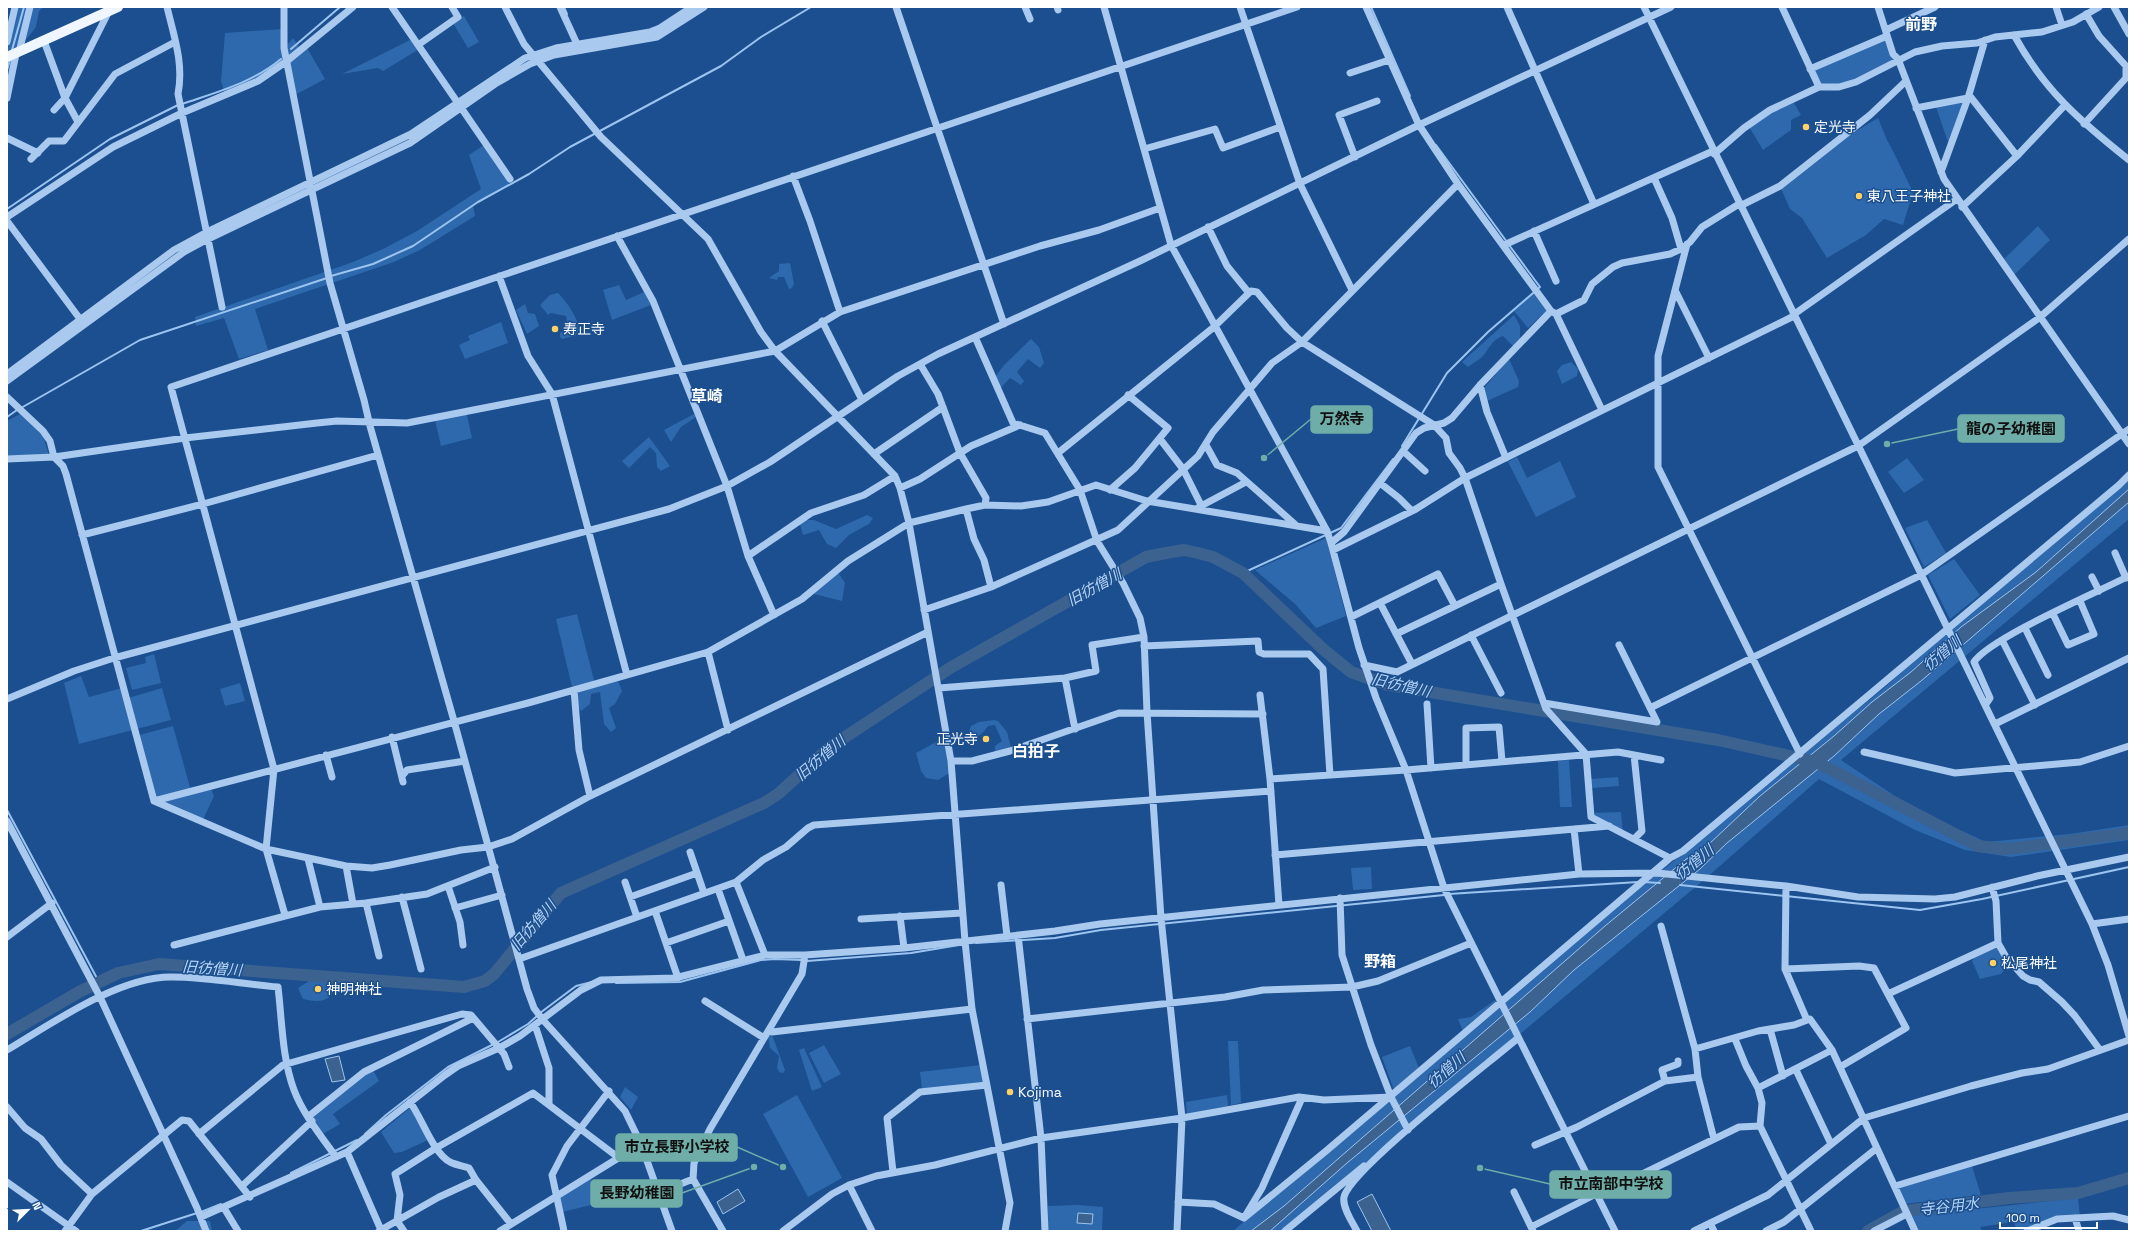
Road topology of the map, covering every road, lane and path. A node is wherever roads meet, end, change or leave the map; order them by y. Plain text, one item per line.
1 (15, 7) edge
2 (30, 7) edge
3 (167, 7) edge
4 (284, 7) edge
5 (353, 7) edge
6 (392, 7) edge
7 (452, 7) edge
8 (505, 7) edge
9 (560, 7) edge
10 (692, 7) edge
11 (704, 7) edge
12 (896, 7) edge
13 (1026, 7) edge
14 (1104, 7) edge
15 (1240, 7) edge
16 (1297, 7) edge
17 (1366, 7) edge
18 (1507, 7) edge
19 (1644, 7) edge
20 (1671, 7) edge
21 (1782, 7) edge
22 (1878, 7) edge
23 (1935, 7) edge
24 (2056, 7) edge
25 (2099, 7) edge
26 (2114, 7) edge
27 (113, 9) edge
28 (2086, 14) junction
29 (1649, 18) junction
30 (1030, 19) dead end
31 (1246, 25) junction
32 (2062, 25) junction
33 (1886, 33) junction
34 (2129, 34) edge
35 (2014, 35) junction
36 (1986, 40) junction
37 (44, 41) junction
38 (7, 42) edge
39 (175, 42) junction
40 (577, 44) junction
41 (418, 45) junction
42 (14, 54) edge
43 (535, 58) junction
44 (1898, 59) junction
45 (1389, 60) junction
46 (287, 62) junction
47 (2128, 64) edge
48 (1120, 67) junction
49 (1810, 69) junction
50 (1536, 71) junction
51 (1350, 73) dead end
52 (1906, 81) junction
53 (1819, 87) junction
54 (1969, 97) junction
55 (7, 98) edge
56 (65, 98) junction
57 (1377, 101) dead end
58 (460, 105) junction
59 (2064, 105) junction
60 (1916, 108) junction
61 (54, 110) dead end
62 (182, 113) junction
63 (78, 122) junction
64 (1422, 124) junction
65 (2084, 124) junction
66 (1280, 127) junction
67 (937, 128) junction
68 (7, 138) edge
69 (1144, 149) junction
70 (38, 153) junction
71 (1714, 153) junction
72 (2017, 156) junction
73 (1355, 157) junction
74 (31, 159) dead end
75 (2129, 160) edge
76 (1941, 172) junction
77 (793, 176) junction
78 (1654, 178) junction
79 (510, 179) dead end
80 (1300, 184) junction
81 (1458, 184) junction
82 (311, 186) junction
83 (1956, 199) junction
84 (1594, 204) junction
85 (1740, 205) junction
86 (1962, 207) junction
87 (1160, 208) junction
88 (683, 214) junction
89 (7, 217) edge
90 (7, 221) edge
91 (1208, 227) junction
92 (1534, 231) junction
93 (207, 235) junction
94 (617, 236) junction
95 (2128, 242) edge
96 (1507, 244) junction
97 (1171, 245) junction
98 (1684, 247) junction
99 (982, 265) junction
100 (499, 276) junction
101 (1556, 281) dead end
102 (1352, 290) junction
103 (1676, 292) junction
104 (1249, 293) junction
105 (222, 307) dead end
106 (840, 312) junction
107 (1553, 312) junction
108 (1793, 316) junction
109 (2039, 318) junction
110 (80, 319) junction
111 (822, 321) junction
112 (1004, 324) junction
113 (1214, 327) junction
114 (343, 328) junction
115 (975, 337) junction
116 (1302, 342) junction
117 (775, 351) junction
118 (1709, 358) junction
119 (920, 364) junction
120 (680, 370) junction
121 (7, 374) edge
122 (7, 381) edge
123 (1657, 383) junction
124 (1480, 385) junction
125 (1248, 390) junction
126 (552, 394) junction
127 (1128, 395) junction
128 (7, 397) edge
129 (862, 400) junction
130 (943, 407) junction
131 (1602, 410) junction
132 (837, 417) junction
133 (369, 423) junction
134 (1020, 425) junction
135 (1434, 425) junction
136 (2129, 429) edge
137 (2123, 435) junction
138 (185, 438) junction
139 (1160, 438) junction
140 (2129, 444) edge
141 (1206, 446) junction
142 (1858, 446) junction
143 (1403, 452) junction
144 (960, 453) junction
145 (1058, 453) junction
146 (378, 454) junction
147 (874, 454) junction
148 (54, 457) junction
149 (1506, 458) junction
150 (7, 459) edge
151 (1183, 469) junction
152 (1425, 471) dead end
153 (2129, 475) edge
154 (895, 476) junction
155 (1465, 478) junction
156 (1246, 482) junction
157 (1380, 483) junction
158 (727, 486) junction
159 (900, 488) junction
160 (1080, 490) junction
161 (1110, 490) junction
162 (1147, 501) junction
163 (203, 504) junction
164 (985, 506) junction
165 (1198, 507) junction
166 (966, 509) junction
167 (1412, 511) junction
168 (909, 523) junction
169 (1297, 526) junction
170 (1689, 529) junction
171 (589, 530) junction
172 (82, 535) junction
173 (1330, 539) junction
174 (1097, 541) junction
175 (2115, 552) dead end
176 (748, 556) junction
177 (1921, 575) junction
178 (412, 577) junction
179 (2092, 577) dead end
180 (2127, 577) edge
181 (1501, 584) junction
182 (991, 587) junction
183 (2099, 591) junction
184 (2080, 601) junction
185 (1380, 603) junction
186 (1455, 606) junction
187 (924, 610) junction
188 (1512, 614) junction
189 (2053, 614) junction
190 (774, 615) junction
191 (1351, 618) junction
192 (235, 626) junction
193 (2025, 628) junction
194 (1949, 631) junction
195 (928, 632) junction
196 (1396, 634) junction
197 (1471, 635) junction
198 (1144, 637) junction
199 (2002, 640) junction
200 (1619, 645) dead end
201 (1144, 646) junction
202 (708, 652) junction
203 (114, 658) junction
204 (1752, 658) junction
205 (2129, 658) edge
206 (1412, 664) junction
207 (1364, 665) junction
208 (627, 675) junction
209 (2048, 675) dead end
210 (1065, 678) junction
211 (939, 688) junction
212 (574, 690) junction
213 (1501, 693) dead end
214 (1260, 695) dead end
215 (7, 699) edge
216 (1544, 703) junction
217 (1427, 704) dead end
218 (1986, 704) junction
219 (2035, 705) junction
220 (1650, 708) junction
221 (1147, 712) junction
222 (1262, 714) junction
223 (454, 721) junction
224 (1995, 724) junction
225 (1075, 729) junction
226 (728, 730) junction
227 (392, 738) junction
228 (2129, 746) edge
229 (1864, 752) dead end
230 (1586, 754) junction
231 (1800, 754) junction
232 (326, 755) junction
233 (1634, 755) junction
234 (1661, 760) dead end
235 (465, 761) junction
236 (951, 761) junction
237 (1502, 762) junction
238 (1466, 765) junction
239 (2016, 766) junction
240 (1430, 768) junction
241 (274, 769) junction
242 (1406, 770) junction
243 (1330, 775) junction
244 (332, 776) dead end
245 (1270, 779) junction
246 (1271, 790) junction
247 (590, 796) junction
248 (1153, 799) junction
249 (154, 801) junction
250 (954, 814) junction
251 (7, 821) edge
252 (1609, 826) junction
253 (1574, 830) junction
254 (1634, 839) junction
255 (1429, 842) junction
256 (488, 847) junction
257 (266, 849) junction
258 (690, 852) dead end
259 (1275, 855) junction
260 (2129, 857) edge
261 (1670, 858) junction
262 (308, 859) junction
263 (346, 866) junction
264 (495, 867) junction
265 (2066, 870) junction
266 (697, 873) junction
267 (1655, 873) junction
268 (1579, 874) junction
269 (625, 882) dead end
270 (736, 882) junction
271 (1001, 885) dead end
272 (448, 886) junction
273 (1786, 886) junction
274 (1992, 887) junction
275 (1444, 888) junction
276 (718, 889) junction
277 (704, 894) junction
278 (502, 895) junction
279 (402, 897) junction
280 (630, 897) junction
281 (1340, 898) junction
282 (52, 903) junction
283 (366, 903) junction
284 (353, 904) junction
285 (1278, 905) junction
286 (320, 907) junction
287 (455, 908) junction
288 (655, 911) junction
289 (962, 912) junction
290 (285, 915) junction
291 (900, 916) junction
292 (637, 917) junction
293 (1161, 918) junction
294 (861, 919) dead end
295 (2129, 919) edge
296 (729, 921) junction
297 (2092, 924) junction
298 (1661, 926) dead end
299 (1018, 935) junction
300 (1007, 936) junction
301 (7, 937) edge
302 (965, 941) junction
303 (1471, 942) junction
304 (666, 943) junction
305 (1998, 943) junction
306 (174, 945) dead end
307 (463, 945) dead end
308 (904, 948) junction
309 (765, 955) junction
310 (805, 955) junction
311 (379, 956) dead end
312 (519, 959) junction
313 (743, 960) junction
314 (421, 969) dead end
315 (1785, 969) junction
316 (678, 978) junction
317 (1352, 987) junction
318 (1888, 994) junction
319 (100, 997) junction
320 (705, 1001) dead end
321 (1170, 1003) junction
322 (1501, 1003) junction
323 (972, 1009) junction
324 (473, 1018) junction
325 (1027, 1019) junction
326 (543, 1020) junction
327 (1806, 1020) junction
328 (535, 1025) junction
329 (1770, 1029) junction
330 (769, 1030) junction
331 (1518, 1036) junction
332 (2129, 1036) edge
333 (764, 1038) junction
334 (1735, 1039) junction
335 (2129, 1040) edge
336 (499, 1048) junction
337 (1695, 1049) junction
338 (7, 1050) edge
339 (1832, 1050) junction
340 (2100, 1050) junction
341 (1678, 1061) dead end
342 (288, 1064) junction
343 (509, 1067) dead end
344 (1840, 1067) junction
345 (1796, 1070) junction
346 (1783, 1076) junction
347 (1698, 1077) junction
348 (1665, 1081) junction
349 (987, 1084) junction
350 (1758, 1088) junction
351 (609, 1091) junction
352 (1302, 1098) junction
353 (1391, 1098) junction
354 (410, 1102) junction
355 (548, 1104) junction
356 (7, 1107) edge
357 (2129, 1116) edge
358 (1182, 1118) junction
359 (1864, 1118) junction
360 (310, 1119) junction
361 (1760, 1126) junction
362 (580, 1128) junction
363 (1408, 1130) junction
364 (1565, 1131) junction
365 (163, 1134) junction
366 (199, 1134) junction
367 (1040, 1138) junction
368 (1714, 1139) junction
369 (641, 1144) junction
370 (1831, 1144) junction
371 (1535, 1145) dead end
372 (436, 1148) junction
373 (1878, 1148) junction
374 (1000, 1149) junction
375 (346, 1152) junction
376 (336, 1157) junction
377 (619, 1158) junction
378 (1376, 1158) junction
379 (893, 1172) junction
380 (693, 1179) junction
381 (476, 1180) junction
382 (1786, 1180) junction
383 (7, 1182) edge
384 (849, 1185) junction
385 (242, 1186) junction
386 (1895, 1186) junction
387 (1514, 1192) dead end
388 (658, 1193) junction
389 (92, 1194) junction
390 (1597, 1195) junction
391 (557, 1196) junction
392 (250, 1197) junction
393 (1178, 1202) junction
394 (224, 1208) junction
395 (1801, 1209) junction
396 (1907, 1214) junction
397 (201, 1217) junction
398 (1244, 1218) junction
399 (2075, 1218) junction
400 (2129, 1220) edge
401 (397, 1221) junction
402 (1710, 1223) junction
403 (511, 1224) junction
404 (67, 1228) edge
405 (1532, 1229) edge
406 (76, 1231) edge
407 (206, 1231) edge
408 (238, 1231) edge
409 (380, 1231) edge
410 (404, 1231) edge
411 (500, 1231) edge
412 (564, 1231) edge
413 (672, 1231) edge
414 (723, 1231) edge
415 (783, 1231) edge
416 (872, 1231) edge
417 (1005, 1231) edge
418 (1046, 1231) edge
419 (1177, 1231) edge
420 (1285, 1231) edge
421 (1357, 1231) edge
422 (1615, 1231) edge
423 (1694, 1231) edge
424 (1714, 1231) edge
425 (1766, 1231) edge
426 (1812, 1231) edge
427 (1874, 1231) edge
428 (1915, 1231) edge
429 (2029, 1231) edge
430 (2079, 1231) edge

1 - 38 street
2 - 42 street
3 - 39 street
4 - 46 street
5 - 46 street
6 - 41 street
7 - 41 street
8 - 43 street
9 - 40 street
10 - 40 street
11 - 43 street
12 - 67 street
13 - 30 street
14 - 48 street
15 - 31 street
16 - 31 street
17 - 45 street
18 - 50 street
19 - 29 street
20 - 29 street
21 - 49 street
22 - 33 street
23 - 33 street
24 - 32 street
25 - 28 street
26 - 34 street
27 - 37 main road
27 - 56 street
28 - 32 street
28 - 47 street
29 - 50 street
29 - 71 street
31 - 48 street
31 - 66 street
32 - 35 street
33 - 44 street
33 - 49 street
35 - 36 street
35 - 59 street
36 - 44 street
36 - 54 street
37 - 42 main road
37 - 56 street
39 - 62 street
39 - 63 street
40 - 43 street
41 - 58 street
42 - 55 street
43 - 58 street
43 - 88 street
44 - 52 street
44 - 53 street
45 - 51 street
45 - 64 street
46 - 62 street
46 - 82 street
47 - 65 street
48 - 67 street
48 - 69 street
49 - 53 street
50 - 64 street
50 - 84 street
52 - 60 street
52 - 85 street
53 - 71 street
54 - 60 street
54 - 72 street
54 - 76 street
56 - 61 street
56 - 63 street
57 - 73 street
58 - 79 street
58 - 82 street
59 - 65 street
59 - 72 street
60 - 76 street
62 - 89 street
62 - 93 street
63 - 70 street
64 - 73 street
64 - 81 street
65 - 75 street
66 - 69 street
66 - 80 street
67 - 77 street
67 - 99 street
68 - 70 street
69 - 87 street
70 - 74 street
71 - 78 street
71 - 85 street
72 - 86 street
73 - 80 street
76 - 83 street
77 - 88 street
77 - 106 street
78 - 84 street
78 - 98 street
80 - 91 street
80 - 102 street
81 - 96 street
81 - 102 street
82 - 93 street
82 - 114 street
83 - 86 street
83 - 108 street
84 - 92 street
85 - 98 street
85 - 108 street
86 - 109 street
87 - 97 street
87 - 99 street
88 - 94 street
88 - 117 street
90 - 110 street
91 - 97 street
91 - 104 street
92 - 96 street
92 - 101 street
93 - 105 street
93 - 110 street
93 - 122 street
94 - 100 street
94 - 120 street
95 - 109 street
96 - 107 street
97 - 112 street
97 - 113 street
98 - 103 street
98 - 107 street
99 - 106 street
99 - 112 street
100 - 114 street
100 - 126 street
102 - 116 street
103 - 118 street
103 - 123 street
104 - 113 street
104 - 116 street
106 - 111 street
107 - 124 street
107 - 131 street
108 - 118 street
108 - 142 street
109 - 137 street
109 - 142 street
110 - 121 street
111 - 117 street
111 - 129 street
112 - 115 street
113 - 125 street
113 - 127 street
114 - 133 street
114 - 138 street
115 - 119 street
115 - 134 street
116 - 125 street
116 - 135 street
117 - 120 street
117 - 132 street
118 - 123 street
119 - 129 street
119 - 130 street
120 - 126 street
120 - 158 street
123 - 131 street
123 - 170 street
124 - 135 street
124 - 149 street
125 - 141 street
125 - 173 street
126 - 133 street
126 - 171 street
127 - 139 street
127 - 145 street
128 - 148 street
129 - 132 street
130 - 144 street
130 - 147 street
131 - 149 street
132 - 147 street
132 - 158 street
133 - 138 street
133 - 146 street
134 - 144 street
134 - 145 street
135 - 143 street
135 - 155 street
136 - 137 street
137 - 140 street
137 - 177 street
138 - 148 street
138 - 163 street
139 - 151 street
139 - 161 street
141 - 151 street
141 - 156 street
142 - 170 street
142 - 177 street
143 - 152 street
143 - 157 street
144 - 159 street
144 - 164 street
145 - 160 street
146 - 163 street
146 - 178 street
147 - 154 street
148 - 150 street
148 - 172 street
149 - 155 street
151 - 162 street
151 - 165 street
153 - 194 street
154 - 159 street
154 - 176 street
155 - 167 street
155 - 181 street
156 - 165 street
156 - 169 street
157 - 167 street
157 - 173 street
158 - 171 street
158 - 176 street
159 - 168 street
160 - 161 street
160 - 164 street
160 - 174 street
161 - 162 street
162 - 165 street
162 - 174 street
163 - 172 street
163 - 192 street
164 - 166 street
165 - 169 street
166 - 168 street
166 - 182 street
167 - 173 street
168 - 187 street
168 - 190 street
169 - 173 street
170 - 188 street
170 - 204 street
171 - 178 street
171 - 208 street
172 - 203 street
173 - 191 street
174 - 182 street
174 - 198 street
175 - 180 street
176 - 190 street
177 - 194 street
177 - 204 street
178 - 192 street
178 - 223 street
179 - 183 street
180 - 183 street
181 - 186 street
181 - 188 street
182 - 187 street
183 - 184 street
184 - 189 street
184 - 189 street
185 - 186 street
185 - 191 street
185 - 196 street
186 - 196 street
187 - 195 street
188 - 197 street
188 - 216 street
189 - 193 street
190 - 202 street
191 - 207 street
192 - 203 street
192 - 241 street
193 - 199 street
193 - 209 street
194 - 218 street
194 - 231 street
195 - 211 street
195 - 226 street
196 - 206 street
197 - 206 street
197 - 213 street
198 - 201 street
198 - 210 street
199 - 218 street
199 - 219 street
200 - 220 street
201 - 221 street
201 - 243 street
202 - 208 street
202 - 226 street
203 - 215 street
203 - 249 street
204 - 220 street
204 - 231 street
205 - 219 street
206 - 207 street
207 - 242 street
208 - 212 street
210 - 211 street
210 - 225 street
211 - 236 street
212 - 223 street
212 - 247 street
214 - 222 street
216 - 220 street
216 - 230 street
217 - 240 street
218 - 224 street
219 - 224 street
221 - 222 street
221 - 225 street
221 - 248 street
222 - 245 street
223 - 227 street
223 - 235 street
224 - 239 street
225 - 236 street
226 - 247 street
227 - 232 street
227 - 235 street
228 - 239 street
229 - 239 street
230 - 233 street
230 - 237 street
230 - 252 street
231 - 261 street
232 - 241 street
232 - 244 street
233 - 234 street
233 - 254 street
235 - 256 street
236 - 250 street
237 - 238 street
237 - 238 street
238 - 240 street
239 - 265 street
240 - 242 street
241 - 249 street
241 - 257 street
242 - 243 street
242 - 255 street
243 - 245 street
245 - 246 street
246 - 248 street
246 - 259 street
247 - 256 street
248 - 250 street
248 - 293 street
249 - 257 street
250 - 270 street
250 - 289 street
251 - 282 street
252 - 253 street
252 - 254 street
253 - 255 street
253 - 268 street
254 - 261 street
255 - 259 street
255 - 275 street
256 - 263 street
256 - 264 street
257 - 262 street
257 - 290 street
258 - 266 street
259 - 285 street
260 - 265 street
261 - 267 street
262 - 263 street
262 - 286 street
263 - 284 street
264 - 272 street
264 - 278 street
265 - 274 street
265 - 297 street
266 - 277 street
266 - 280 street
267 - 268 street
267 - 273 street
267 - 322 street
268 - 275 street
269 - 280 street
270 - 276 street
270 - 309 street
271 - 300 street
272 - 279 street
272 - 287 street
273 - 274 street
273 - 315 street
274 - 305 street
275 - 281 street
275 - 303 street
276 - 277 street
276 - 296 street
277 - 288 street
278 - 287 street
278 - 312 street
279 - 283 street
279 - 314 street
280 - 292 street
281 - 285 street
281 - 317 street
282 - 301 street
282 - 319 street
283 - 284 street
283 - 311 street
284 - 286 street
285 - 293 street
286 - 290 street
287 - 307 street
288 - 292 street
288 - 304 street
289 - 291 street
289 - 302 street
290 - 306 street
291 - 294 street
291 - 308 street
292 - 312 street
293 - 299 street
293 - 321 street
295 - 297 street
296 - 304 street
296 - 313 street
297 - 332 street
298 - 337 street
299 - 300 street
299 - 325 street
300 - 302 street
302 - 308 street
302 - 323 street
303 - 317 street
303 - 322 street
304 - 316 street
305 - 318 street
305 - 340 street
308 - 310 street
309 - 310 street
309 - 313 street
310 - 330 street
312 - 326 street
313 - 316 street
315 - 318 street
315 - 327 street
316 - 326 street
317 - 321 street
317 - 353 street
318 - 344 street
319 - 338 street
319 - 342 street
319 - 365 street
320 - 333 street
321 - 325 street
321 - 358 street
322 - 331 street
322 - 353 street
323 - 330 street
323 - 349 street
324 - 336 street
324 - 342 street
324 - 360 street
325 - 367 street
326 - 328 street
326 - 351 street
327 - 329 street
327 - 339 street
328 - 336 street
328 - 355 street
329 - 334 street
329 - 346 street
330 - 333 street
331 - 363 street
331 - 364 street
333 - 380 street
334 - 337 street
334 - 350 street
335 - 340 street
336 - 343 street
336 - 354 street
337 - 347 street
339 - 344 street
339 - 345 street
340 - 359 street
341 - 348 street
342 - 360 street
342 - 366 street
344 - 359 street
345 - 346 street
345 - 370 street
346 - 350 street
347 - 348 street
347 - 368 street
348 - 364 street
349 - 374 street
349 - 379 street
350 - 361 street
351 - 362 street
351 - 369 street
352 - 353 street
352 - 358 street
352 - 398 street
353 - 363 street
353 - 398 street
354 - 372 street
354 - 375 street
355 - 362 street
355 - 372 street
356 - 389 street
357 - 386 street
358 - 367 street
358 - 393 street
359 - 370 street
359 - 373 street
360 - 376 street
360 - 385 street
361 - 368 street
361 - 382 street
362 - 377 street
362 - 391 street
363 - 378 street
364 - 371 street
364 - 390 street
365 - 366 street
365 - 389 street
365 - 397 street
366 - 385 street
367 - 374 street
367 - 418 street
368 - 390 street
369 - 377 street
369 - 388 street
370 - 382 street
372 - 381 street
372 - 401 street
373 - 386 street
373 - 395 street
374 - 379 street
374 - 417 street
375 - 376 street
375 - 409 street
376 - 392 street
377 - 391 street
378 - 420 street
378 - 421 street
379 - 384 street
380 - 388 street
380 - 414 street
381 - 401 street
381 - 403 street
382 - 395 street
382 - 402 street
383 - 404 street
384 - 415 street
384 - 416 street
385 - 392 street
386 - 396 street
387 - 405 street
388 - 413 street
389 - 404 street
390 - 405 street
390 - 422 street
391 - 403 street
391 - 412 street
392 - 394 street
393 - 398 street
393 - 419 street
394 - 397 street
394 - 408 street
395 - 425 street
395 - 426 street
396 - 427 street
396 - 428 street
397 - 407 street
399 - 400 street
399 - 429 street
399 - 430 street
401 - 409 street
401 - 410 street
402 - 423 street
402 - 424 street
403 - 411 street
404 - 406 street

